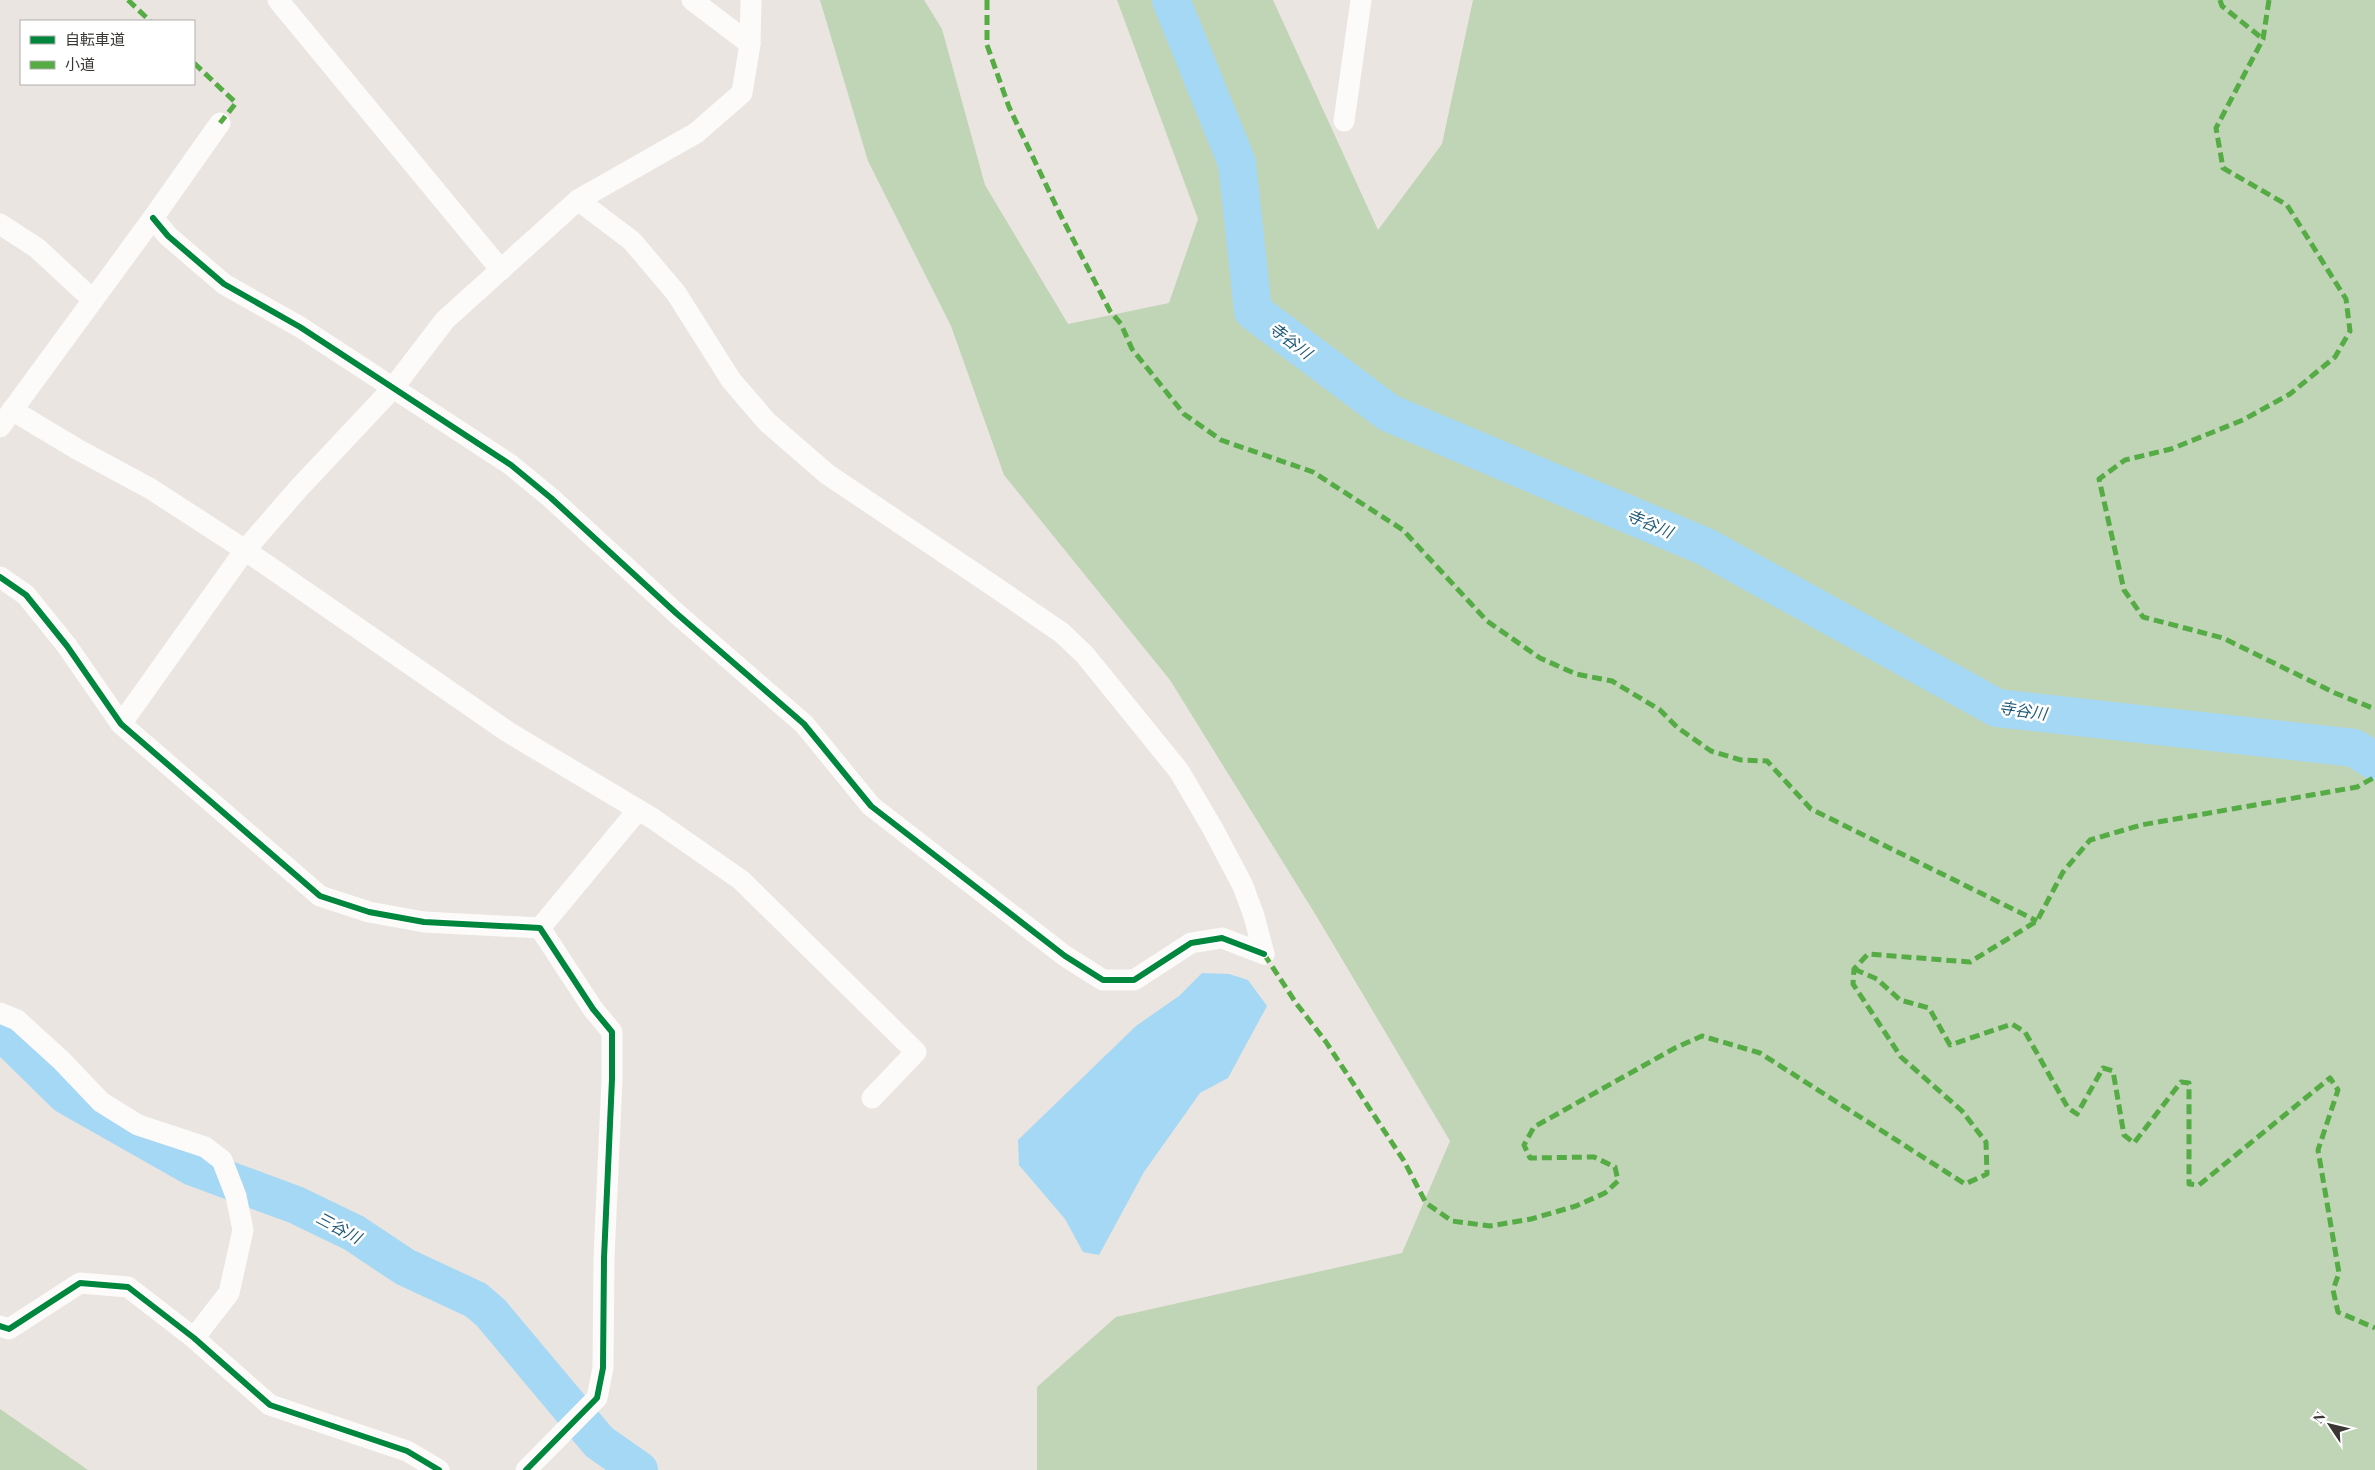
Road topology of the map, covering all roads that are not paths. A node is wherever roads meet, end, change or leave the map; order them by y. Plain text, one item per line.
1 (278, 0) edge
2 (692, 0) edge
3 (751, 0) edge
4 (1361, 0) edge
5 (750, 44) junction
6 (1344, 121) dead end
7 (220, 123) dead end
8 (578, 200) junction
9 (153, 218) junction
10 (0, 224) edge
11 (501, 270) junction
12 (93, 300) junction
13 (393, 388) junction
14 (4, 419) edge
15 (245, 550) junction
16 (0, 577) edge
17 (121, 724) junction
18 (638, 810) junction
19 (540, 928) junction
20 (0, 1013) edge
21 (872, 1098) dead end
22 (0, 1326) edge
23 (194, 1338) junction
24 (439, 1470) edge
25 (526, 1470) edge

1 - 11 street
2 - 5 street
3 - 5 street
4 - 6 street
5 - 8 street
7 - 9 street
8 - 11 street
8 - 13 street
9 - 12 street
9 - 13 street
10 - 12 street
11 - 13 street
12 - 14 street
13 - 15 street
14 - 15 street
15 - 17 street
15 - 18 street
16 - 17 street
17 - 19 street
18 - 19 street
18 - 21 street
19 - 25 street
20 - 23 street
22 - 23 street
23 - 24 street

